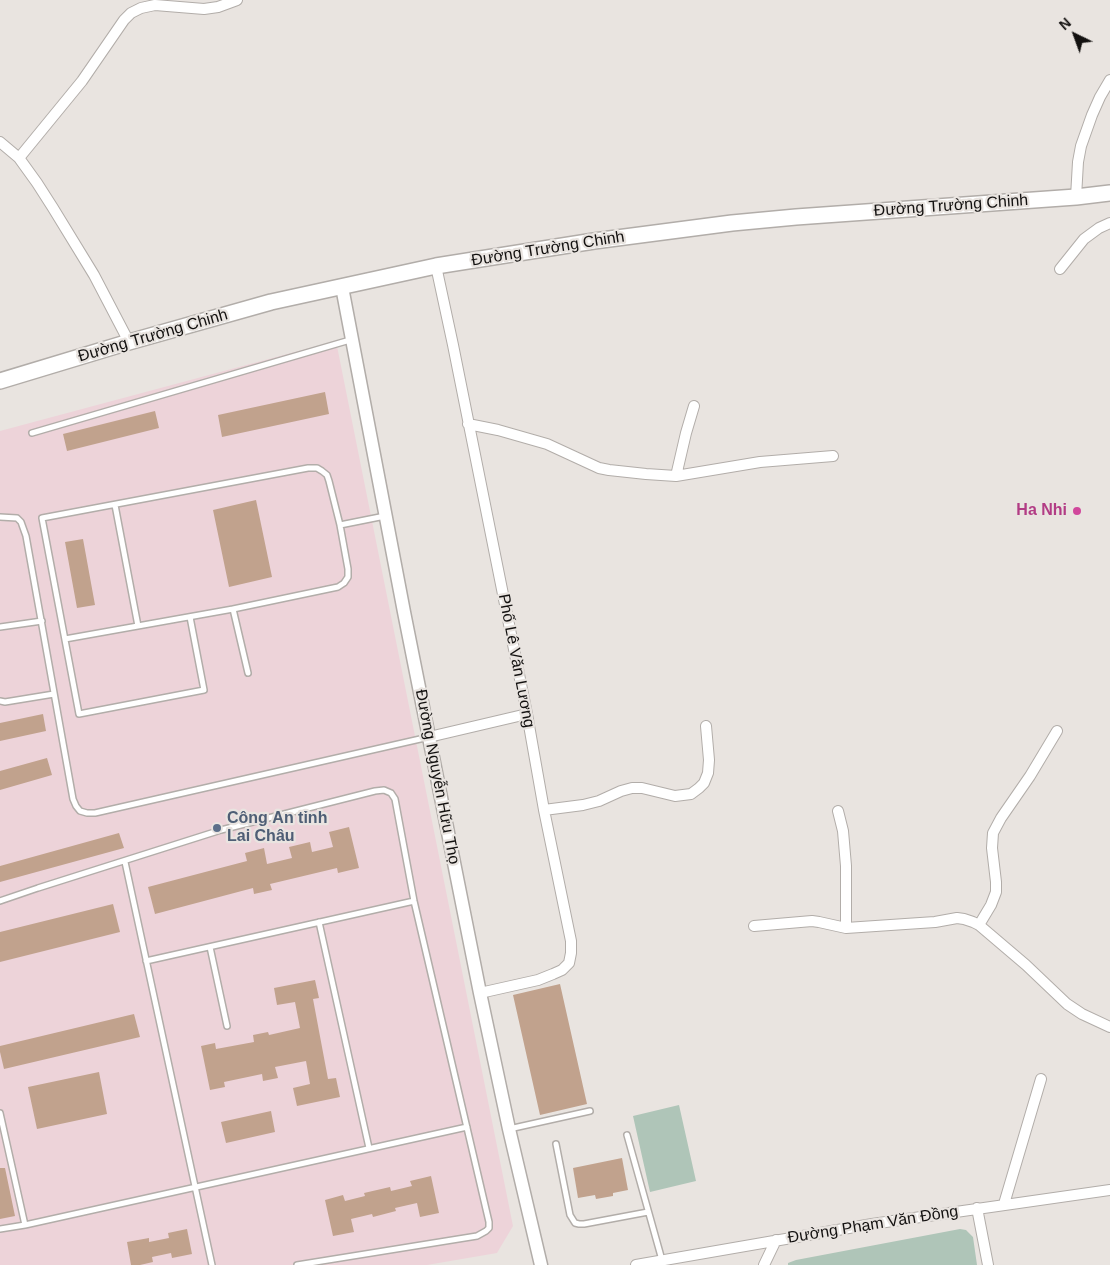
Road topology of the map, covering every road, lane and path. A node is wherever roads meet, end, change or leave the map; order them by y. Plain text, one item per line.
1 (236, 0) edge
2 (156, 2) edge
3 (1110, 80) edge
4 (0, 142) edge
5 (19, 158) junction
6 (1108, 194) edge
7 (1076, 197) junction
8 (1110, 224) edge
9 (436, 266) junction
10 (1060, 269) dead end
11 (342, 287) junction
12 (352, 340) junction
13 (130, 342) junction
14 (0, 381) edge
15 (694, 406) dead end
16 (468, 424) junction
17 (32, 433) dead end
18 (833, 456) dead end
19 (676, 476) junction
20 (115, 505) junction
21 (385, 516) junction
22 (0, 517) edge
23 (340, 525) junction
24 (233, 610) junction
25 (190, 617) junction
26 (42, 621) junction
27 (138, 626) junction
28 (0, 627) edge
29 (64, 639) junction
30 (248, 673) dead end
31 (54, 694) junction
32 (0, 701) edge
33 (527, 714) junction
34 (706, 726) dead end
35 (1057, 731) dead end
36 (429, 737) junction
37 (544, 810) junction
38 (838, 811) dead end
39 (125, 862) junction
40 (0, 901) edge
41 (414, 901) junction
42 (319, 922) junction
43 (979, 925) junction
44 (754, 926) dead end
45 (846, 928) junction
46 (210, 947) junction
47 (146, 961) junction
48 (480, 993) junction
49 (227, 1026) dead end
50 (1110, 1027) edge
51 (1041, 1078) dead end
52 (590, 1111) dead end
53 (0, 1113) edge
54 (467, 1126) junction
55 (509, 1129) junction
56 (627, 1135) dead end
57 (556, 1144) dead end
58 (369, 1148) junction
59 (196, 1187) junction
60 (1110, 1190) edge
61 (1004, 1204) junction
62 (978, 1208) junction
63 (648, 1212) junction
64 (25, 1225) junction
65 (0, 1230) edge
66 (776, 1240) junction
67 (662, 1260) junction
68 (212, 1265) edge
69 (297, 1265) edge
70 (541, 1265) edge
71 (636, 1265) edge
72 (764, 1265) edge
73 (988, 1265) edge

1 - 2 street
2 - 5 street
3 - 7 street
4 - 5 street
5 - 13 street
6 - 7 main road, Đường Trường Chinh
7 - 9 main road, Đường Trường Chinh
8 - 10 street
9 - 11 main road, Đường Trường Chinh
9 - 16 street, Phố Lê Văn Lương
11 - 12 street, Đường Nguyễn Hữu Thọ
11 - 13 main road, Đường Trường Chinh
12 - 17 lane
12 - 21 street, Đường Nguyễn Hữu Thọ
13 - 14 main road, Đường Trường Chinh
15 - 19 street
16 - 19 street
16 - 33 street, Phố Lê Văn Lương
18 - 19 street
20 - 23 lane
20 - 27 lane
20 - 29 lane
21 - 23 lane
21 - 36 street, Đường Nguyễn Hữu Thọ
22 - 26 lane
23 - 24 lane
24 - 25 lane
24 - 30 lane
25 - 27 lane
25 - 29 lane
26 - 28 lane
26 - 31 lane
27 - 29 lane
31 - 32 lane
31 - 36 lane
33 - 36 street
33 - 37 street, Phố Lê Văn Lương
34 - 37 street
35 - 43 street
36 - 48 street, Đường Nguyễn Hữu Thọ
37 - 48 street, Phố Lê Văn Lương
38 - 45 street
39 - 40 lane
39 - 41 lane
39 - 47 lane
41 - 42 lane
41 - 54 lane
42 - 46 lane
42 - 58 lane
43 - 45 street
43 - 50 street
44 - 45 street
46 - 47 lane
46 - 49 lane
47 - 59 lane
48 - 55 street, Đường Nguyễn Hữu Thọ
51 - 61 street
52 - 55 lane
53 - 64 lane
54 - 58 lane
54 - 69 lane
55 - 70 street, Đường Nguyễn Hữu Thọ
56 - 63 lane
57 - 63 lane
58 - 59 lane
59 - 64 lane
59 - 68 lane
60 - 61 street, Đường Phạm Văn Đồng
61 - 62 street, Đường Phạm Văn Đồng
62 - 66 street, Đường Phạm Văn Đồng
62 - 73 street
63 - 67 lane
64 - 65 lane
66 - 67 street, Đường Phạm Văn Đồng
66 - 72 street
67 - 71 street, Đường Phạm Văn Đồng

